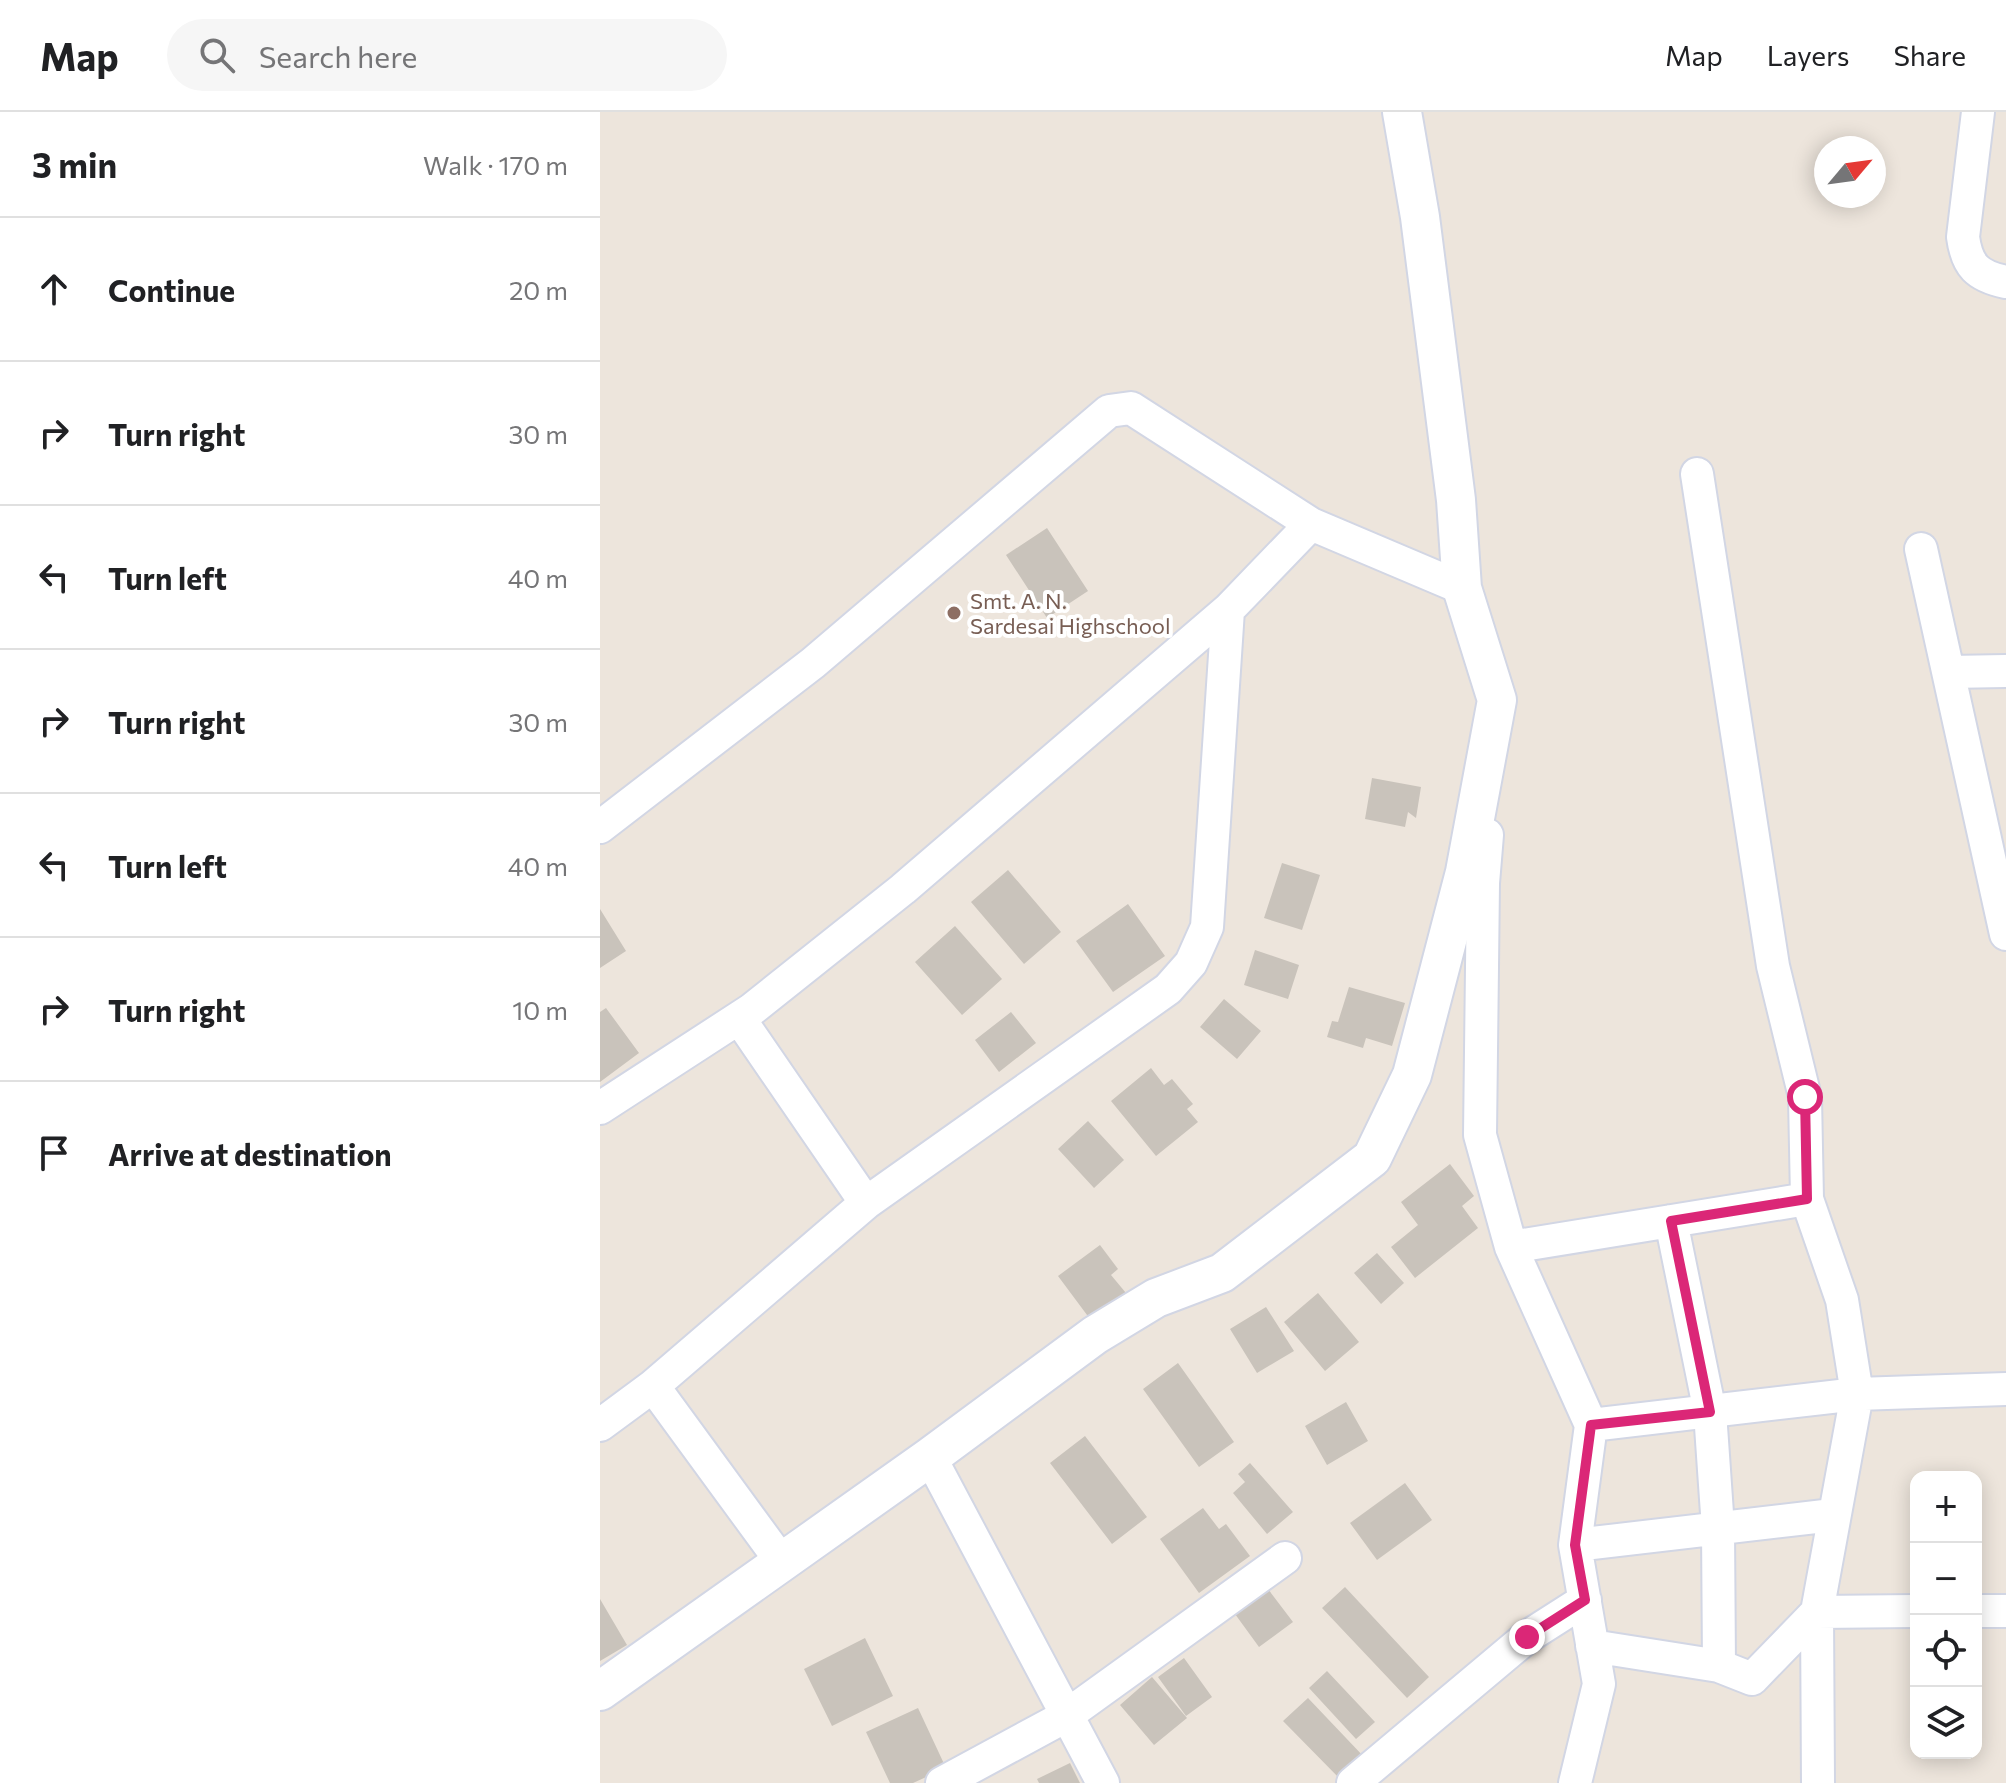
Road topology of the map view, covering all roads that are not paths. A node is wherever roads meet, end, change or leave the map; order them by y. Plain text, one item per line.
1 (1402, 112) edge
2 (1978, 112) edge
3 (2006, 282) edge
4 (1697, 474) dead end
5 (1311, 524) junction
6 (1921, 549) dead end
7 (1462, 588) junction
8 (1228, 610) junction
9 (2006, 671) edge
10 (1949, 672) junction
11 (1497, 700) junction
12 (600, 827) edge
13 (2006, 934) edge
14 (739, 1018) junction
15 (600, 1108) edge
16 (1807, 1199) junction
17 (866, 1203) junction
18 (1671, 1221) junction
19 (1511, 1247) junction
20 (653, 1386) junction
21 (2006, 1389) edge
22 (1857, 1394) junction
23 (1710, 1412) junction
24 (600, 1425) edge
25 (1591, 1425) junction
26 (930, 1457) junction
27 (1833, 1515) junction
28 (1718, 1528) junction
29 (1575, 1545) junction
30 (1285, 1558) dead end
31 (781, 1561) junction
32 (1585, 1600) junction
33 (1910, 1611) edge
34 (1982, 1611) edge
35 (2006, 1611) edge
36 (1817, 1612) junction
37 (1592, 1646) junction
38 (1719, 1666) junction
39 (600, 1691) edge
40 (1066, 1716) junction
41 (942, 1783) edge
42 (1103, 1783) edge
43 (1353, 1783) edge
44 (1575, 1783) edge
45 (1818, 1783) edge

1 - 7 street
2 - 3 street
4 - 16 street
5 - 7 street
5 - 8 street
5 - 12 street
6 - 10 street
7 - 11 street
8 - 14 street
8 - 17 street
9 - 10 street
10 - 13 street
11 - 19 street
11 - 26 street
14 - 15 street
14 - 17 street
16 - 18 street
16 - 22 street
17 - 20 street
18 - 19 street
18 - 23 street
19 - 25 street
20 - 24 street
20 - 31 street
21 - 22 street
22 - 23 street
22 - 27 street
23 - 25 street
23 - 28 street
25 - 29 street
26 - 31 street
26 - 40 street
27 - 28 street
27 - 36 street
28 - 29 street
28 - 38 street
29 - 32 street
30 - 40 street
31 - 39 street
32 - 37 street
32 - 43 street
33 - 36 street
34 - 35 street
36 - 38 street
36 - 45 street
37 - 38 street
37 - 44 street
40 - 41 street
40 - 42 street

